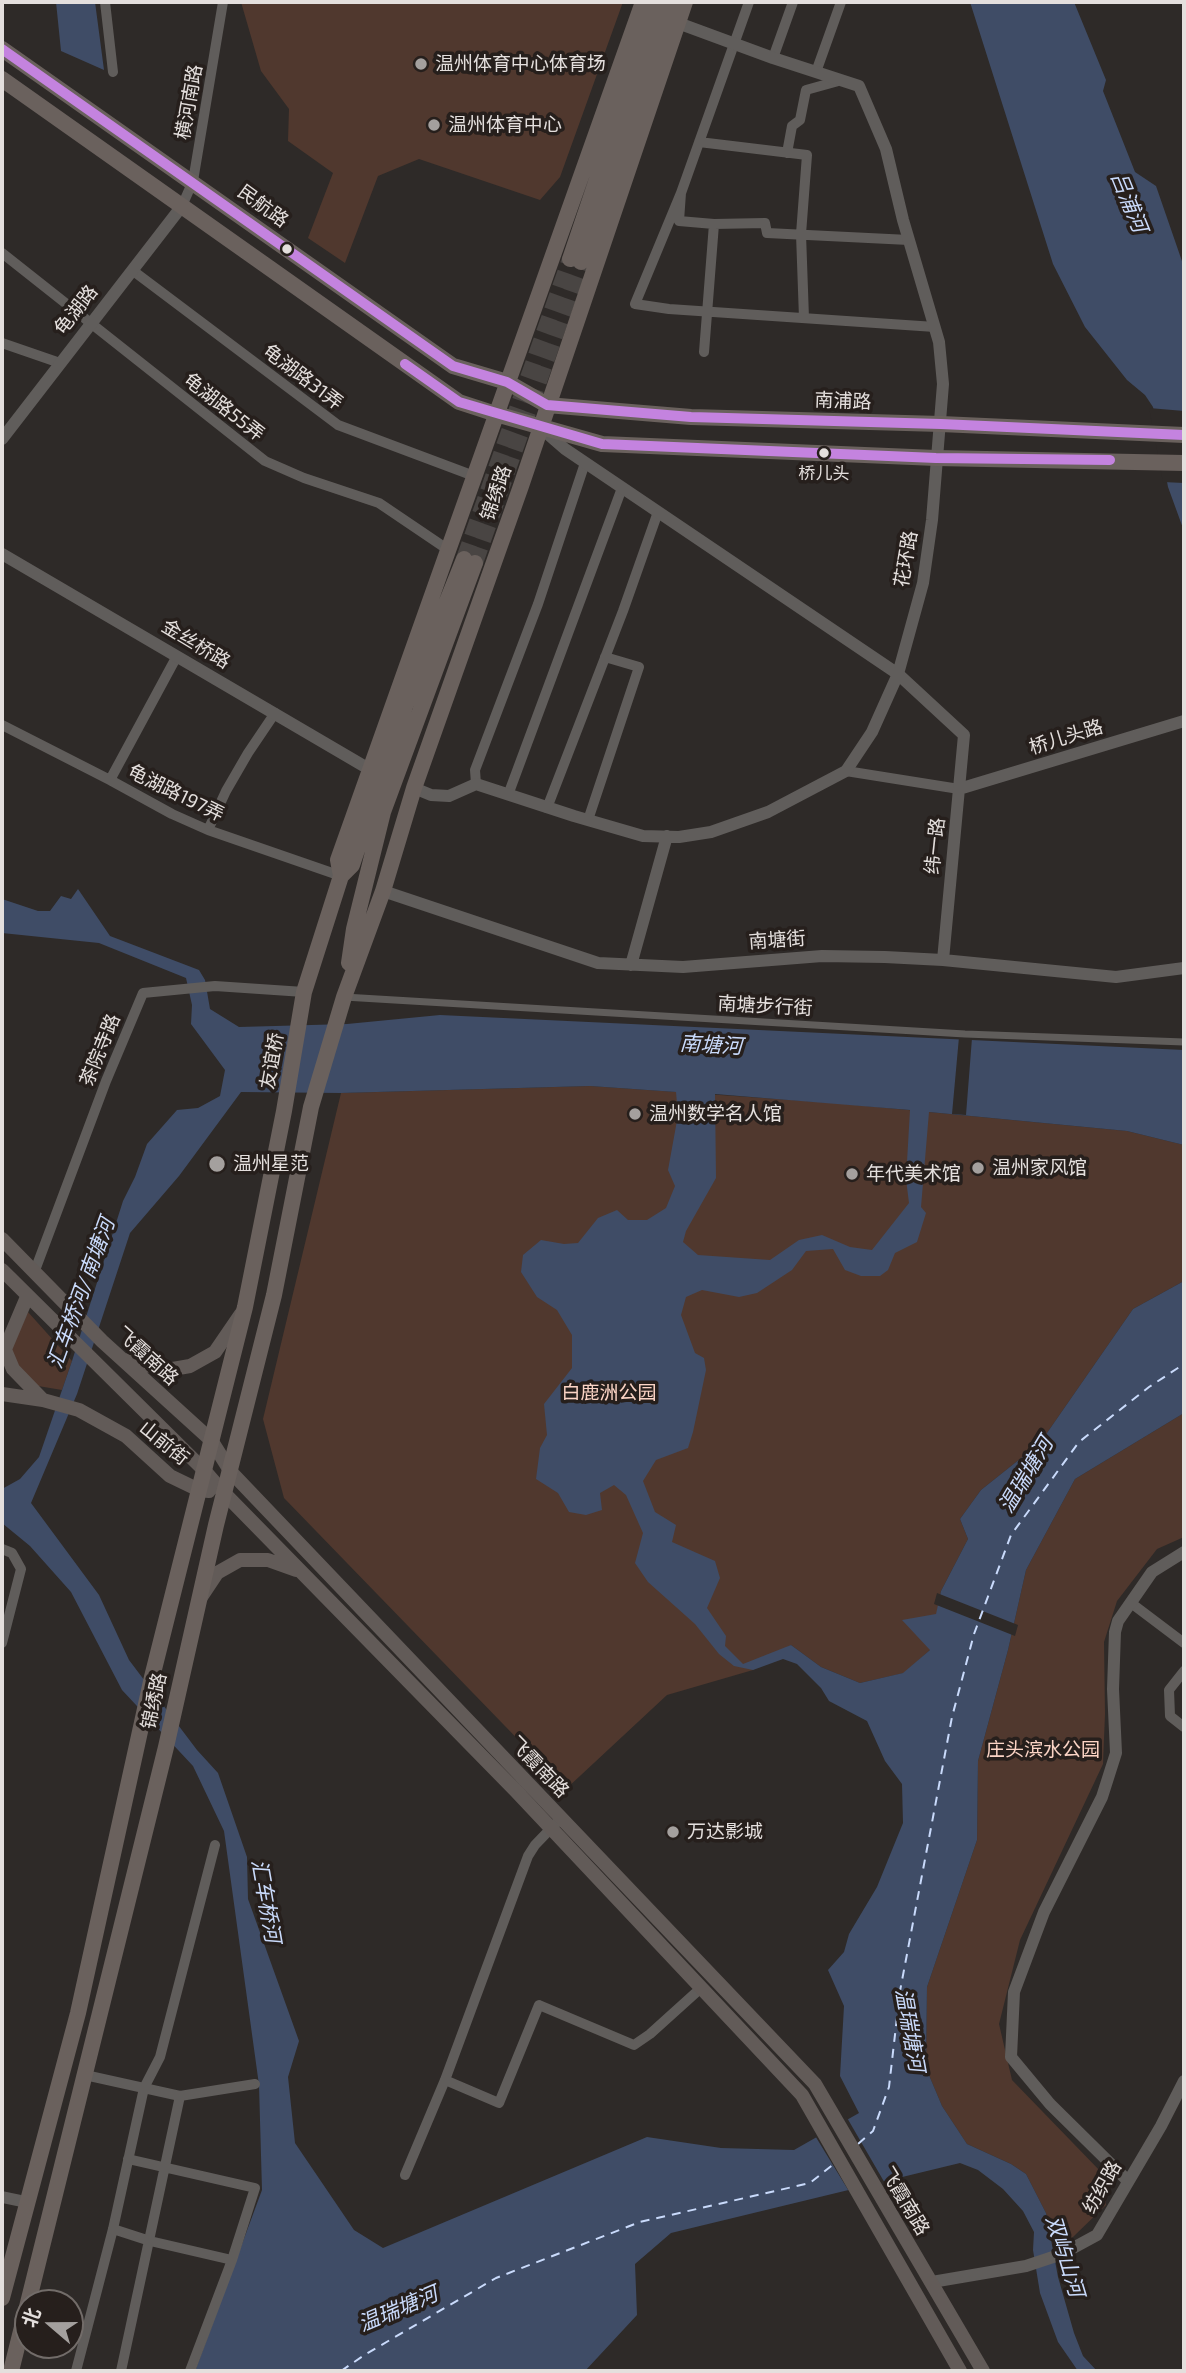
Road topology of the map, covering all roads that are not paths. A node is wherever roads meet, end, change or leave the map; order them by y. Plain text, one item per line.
1 (105, 2) edge
2 (223, 2) edge
3 (643, 2) edge
4 (657, 2) edge
5 (672, 2) edge
6 (685, 2) edge
7 (749, 2) edge
8 (793, 2) edge
9 (841, 2) edge
10 (678, 23) junction
11 (734, 44) junction
12 (2, 48) edge
13 (773, 58) junction
14 (113, 72) dead end
15 (816, 72) junction
16 (2, 79) edge
17 (842, 80) junction
18 (699, 142) junction
19 (786, 153) junction
20 (193, 181) junction
21 (681, 193) junction
22 (182, 206) junction
23 (714, 224) junction
24 (802, 234) junction
25 (909, 240) junction
26 (2, 253) edge
27 (132, 270) junction
28 (707, 312) junction
29 (804, 318) junction
30 (90, 324) junction
31 (934, 327) junction
32 (2, 343) edge
33 (704, 352) dead end
34 (60, 363) junction
35 (507, 382) junction
36 (547, 405) junction
37 (495, 414) junction
38 (941, 424) junction
39 (540, 427) junction
40 (1184, 435) edge
41 (2, 439) edge
42 (936, 458) junction
43 (585, 463) junction
44 (1184, 463) edge
45 (474, 476) junction
46 (622, 488) junction
47 (657, 512) junction
48 (447, 550) junction
49 (2, 554) edge
50 (177, 656) junction
51 (605, 657) junction
52 (898, 674) junction
53 (275, 713) junction
54 (1184, 721) edge
55 (2, 725) edge
56 (369, 769) junction
57 (846, 771) junction
58 (110, 780) junction
59 (476, 784) junction
60 (414, 788) junction
61 (959, 789) junction
62 (508, 796) junction
63 (547, 808) junction
64 (589, 821) junction
65 (208, 830) junction
66 (667, 836) junction
67 (341, 876) junction
68 (383, 891) junction
69 (943, 960) junction
70 (631, 965) junction
71 (1184, 968) edge
72 (304, 992) junction
73 (344, 997) junction
74 (300, 1017) joint
75 (1184, 1042) edge
76 (284, 1111) joint
77 (2, 1239) edge
78 (2, 1270) edge
79 (34, 1273) junction
80 (27, 1297) junction
81 (246, 1307) junction
82 (4, 1353) edge
83 (125, 1360) junction
84 (2, 1394) edge
85 (45, 1400) junction
86 (211, 1440) junction
87 (204, 1470) junction
88 (231, 1472) junction
89 (198, 1490) junction
90 (224, 1493) junction
91 (2, 1549) edge
92 (1184, 1552) edge
93 (301, 1572) junction
94 (198, 1601) junction
95 (1131, 1603) junction
96 (2, 1643) edge
97 (1184, 1643) edge
98 (1184, 1671) edge
99 (1184, 1727) edge
100 (556, 1823) junction
101 (215, 1845) dead end
102 (701, 1988) junction
103 (85, 2075) junction
104 (445, 2080) junction
105 (1184, 2081) edge
106 (255, 2084) dead end
107 (144, 2088) junction
108 (180, 2096) junction
109 (128, 2159) junction
110 (164, 2168) junction
111 (405, 2175) dead end
112 (1128, 2181) junction
113 (2, 2197) edge
114 (26, 2202) junction
115 (113, 2229) junction
116 (150, 2241) junction
117 (232, 2260) junction
118 (932, 2282) junction
119 (32, 2289) edge
120 (2, 2298) edge
121 (76, 2371) edge
122 (121, 2371) edge
123 (190, 2371) edge
124 (960, 2371) edge
125 (983, 2371) edge

1 - 14 street
2 - 20 street, 横河南路
3 - 35 main road, 锦绣路
4 - 5 main road
6 - 10 main road, 锦绣路
7 - 11 street
8 - 13 street
9 - 15 street
10 - 11 street, 花环路
10 - 36 main road, 锦绣路
11 - 13 street, 花环路
11 - 18 street
12 - 20 main road, 民航路
13 - 15 street, 花环路
15 - 17 street, 花环路
16 - 22 main road
17 - 19 street
17 - 25 street, 花环路
18 - 19 street
18 - 21 street
19 - 24 street
20 - 22 street, 横河南路
20 - 35 main road, 民航路
21 - 23 street
21 - 28 street
22 - 27 street, 龟湖路
22 - 37 main road
23 - 24 street
23 - 28 street
24 - 25 street
24 - 29 street
25 - 31 street, 花环路
26 - 30 street, 龟湖路55弄
27 - 30 street, 龟湖路
27 - 45 street, 龟湖路31弄
28 - 29 street
28 - 33 street
29 - 31 street
30 - 34 street, 龟湖路
30 - 48 street, 龟湖路55弄
31 - 38 street, 花环路
32 - 34 street
34 - 41 street, 龟湖路
35 - 36 main road, 南浦路
35 - 37 main road, 锦绣路
36 - 38 main road, 南浦路
36 - 39 main road, 锦绣路
37 - 39 main road
37 - 45 main road, 锦绣路
38 - 40 main road, 南浦路
38 - 42 street, 花环路
39 - 42 main road
39 - 43 street
39 - 60 main road, 锦绣路
42 - 44 main road
42 - 52 street, 花环路
43 - 46 street
43 - 59 street
45 - 48 main road, 锦绣路
46 - 47 street
46 - 62 street
47 - 51 street
47 - 52 street
48 - 56 main road, 锦绣路
49 - 50 street, 金丝桥路
50 - 53 street, 金丝桥路
50 - 58 street
51 - 63 street
51 - 64 street
52 - 57 street, 花环路
52 - 61 street, 纬一路
53 - 56 street, 金丝桥路
53 - 65 street
54 - 61 street, 桥儿头路
55 - 58 street, 龟湖路197弄
56 - 67 main road, 锦绣路
57 - 61 street
57 - 66 street, 花环路
58 - 65 street, 龟湖路197弄
59 - 60 street
59 - 62 street, 花环路
60 - 68 main road, 锦绣路
61 - 69 street, 纬一路
62 - 63 street, 花环路
63 - 64 street, 花环路
64 - 66 street, 花环路
65 - 67 street, 龟湖路197弄
66 - 70 street
67 - 72 main road, 锦绣路
67 - 73 main road, 锦绣路
68 - 70 street, 南塘街
68 - 73 main road, 锦绣路
69 - 70 street, 南塘街
69 - 71 street, 南塘街
72 - 74 main road, 锦绣路
72 - 79 street, 茶院寺路
73 - 75 street, 南塘步行街
73 - 88 main road, 锦绣路
74 - 76 main road, 友谊桥
76 - 81 main road, 锦绣路
77 - 79 main road, 飞霞南路
78 - 80 main road, 飞霞南路
79 - 83 main road, 飞霞南路
80 - 82 main road
80 - 87 main road, 飞霞南路
81 - 83 main road
81 - 86 main road, 锦绣路
82 - 85 main road
83 - 86 main road, 飞霞南路
84 - 85 main road, 山前街
85 - 89 main road, 山前街
86 - 87 main road, 锦绣路
86 - 88 main road, 飞霞南路
87 - 89 main road, 锦绣路
87 - 90 main road, 飞霞南路
88 - 90 main road, 锦绣路
88 - 100 main road, 飞霞南路
89 - 90 main road, 山前街
89 - 114 main road, 锦绣路
90 - 93 main road, 飞霞南路
90 - 94 main road, 锦绣路
91 - 96 street
92 - 95 street
93 - 94 main road
93 - 100 main road, 飞霞南路
94 - 103 main road, 锦绣路
95 - 97 street
95 - 112 street
98 - 99 street
100 - 102 main road, 飞霞南路
100 - 104 street
100 - 118 main road, 飞霞南路
101 - 107 street
102 - 104 street
102 - 124 main road, 飞霞南路
103 - 107 street
103 - 119 main road, 锦绣路
104 - 111 street
105 - 112 street, 纺织路
106 - 108 street
107 - 108 street
107 - 109 street
108 - 110 street
109 - 110 street
109 - 115 street
110 - 116 street
110 - 117 street
112 - 118 street, 纺织路
113 - 114 street
114 - 120 main road, 锦绣路
115 - 116 street
115 - 121 street
116 - 117 street
116 - 122 street
117 - 123 street
118 - 125 main road, 飞霞南路

